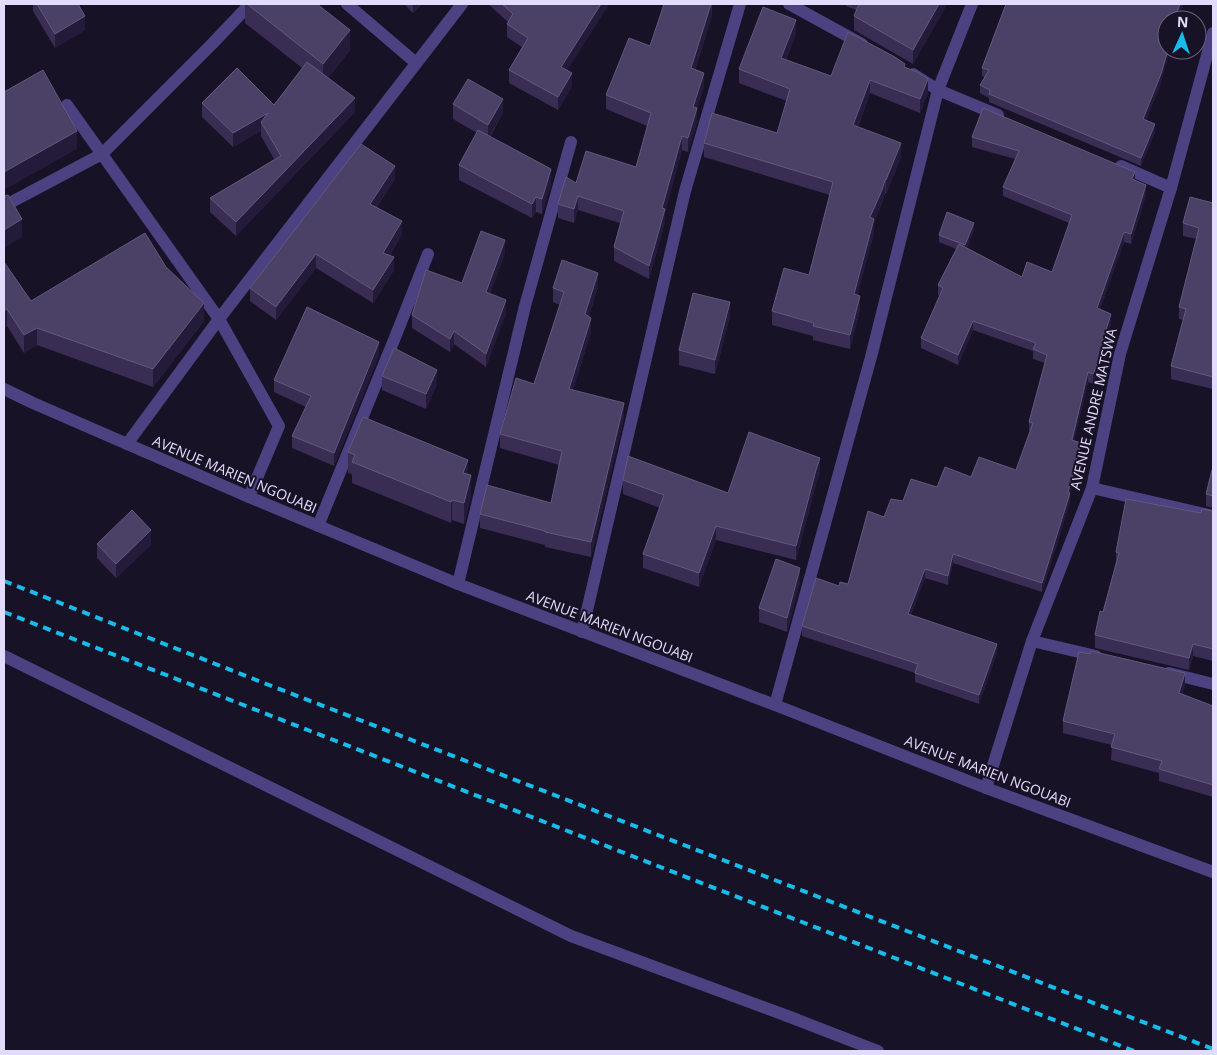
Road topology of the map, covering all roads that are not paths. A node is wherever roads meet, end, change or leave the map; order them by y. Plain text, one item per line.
1 (250, 4) edge
2 (347, 4) edge
3 (462, 4) edge
4 (740, 4) edge
5 (789, 4) edge
6 (972, 4) edge
7 (1213, 33) edge
8 (874, 50) edge
9 (416, 62) junction
10 (899, 64) edge
11 (938, 90) junction
12 (67, 104) dead end
13 (1010, 120) edge
14 (571, 142) dead end
15 (102, 154) junction
16 (1109, 162) edge
17 (1171, 188) junction
18 (4, 206) edge
19 (428, 254) dead end
20 (219, 319) junction
21 (4, 388) edge
22 (127, 444) junction
23 (1092, 488) junction
24 (249, 497) junction
25 (1213, 516) edge
26 (318, 526) junction
27 (458, 584) junction
28 (582, 632) junction
29 (1032, 641) junction
30 (4, 656) edge
31 (1108, 659) edge
32 (1156, 670) edge
33 (1213, 684) edge
34 (775, 705) junction
35 (986, 788) junction
36 (1213, 872) edge
37 (878, 1051) edge

1 - 15 street
2 - 9 street
3 - 9 street
4 - 28 street
5 - 8 street
6 - 11 street
7 - 17 street, AVENUE ANDRE MATSWA
9 - 20 street
10 - 11 street
11 - 13 street
11 - 34 street
12 - 15 street
14 - 27 street
15 - 18 street
15 - 20 street
16 - 17 street
17 - 23 street, AVENUE ANDRE MATSWA
19 - 26 street
20 - 22 street
20 - 24 street
21 - 22 street, AVENUE MARIEN NGOUABI
22 - 24 street, AVENUE MARIEN NGOUABI
23 - 25 street
23 - 29 street, AVENUE ANDRE MATSWA
24 - 26 street, AVENUE MARIEN NGOUABI
26 - 27 street, AVENUE MARIEN NGOUABI
27 - 28 street, AVENUE MARIEN NGOUABI
28 - 34 street, AVENUE MARIEN NGOUABI
29 - 31 street
29 - 35 street, AVENUE ANDRE MATSWA
30 - 37 street
32 - 33 street
34 - 35 street, AVENUE MARIEN NGOUABI
35 - 36 street, AVENUE MARIEN NGOUABI

